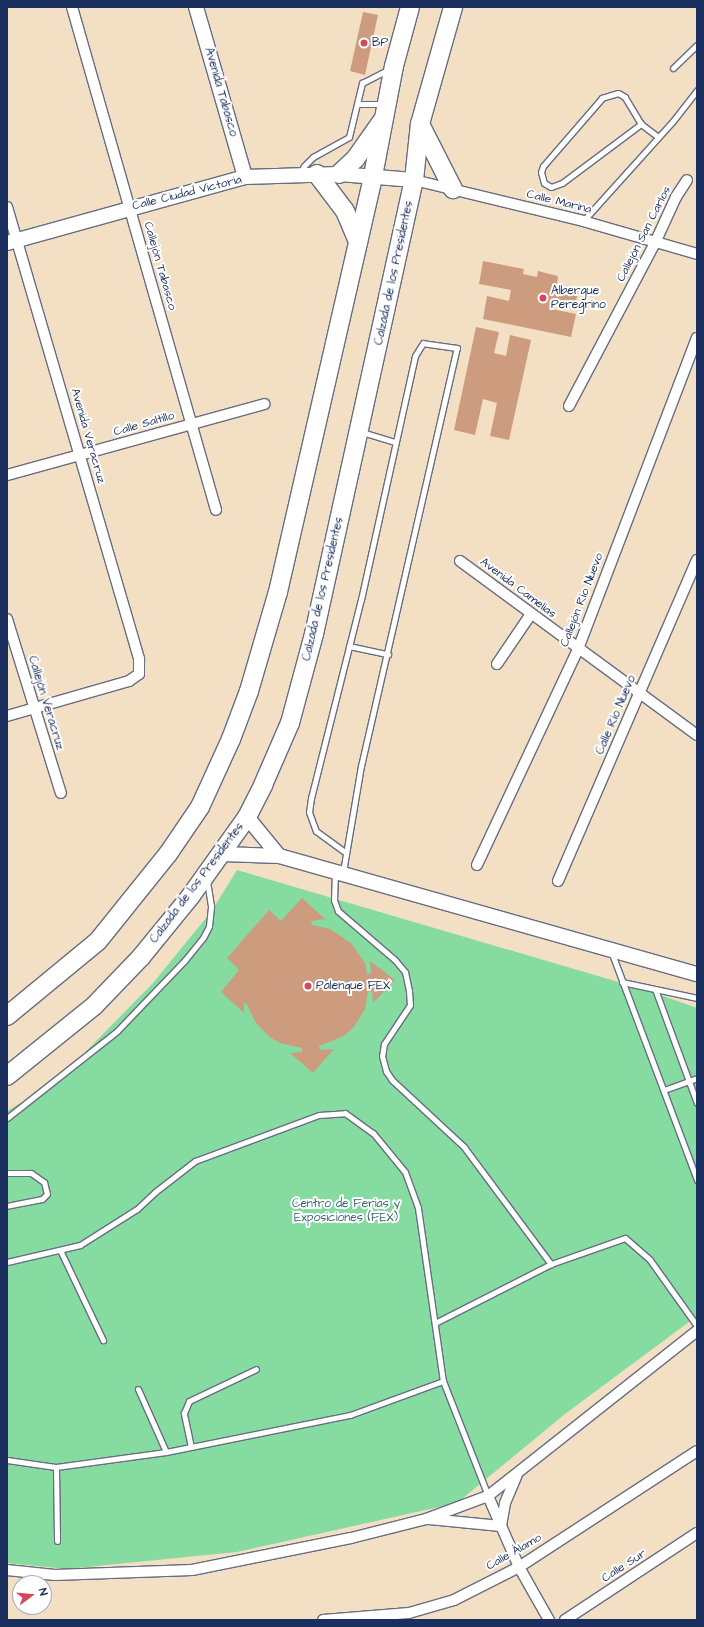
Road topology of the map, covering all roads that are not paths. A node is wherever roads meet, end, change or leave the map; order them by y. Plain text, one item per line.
1 (72, 7) edge
2 (196, 7) edge
3 (410, 7) edge
4 (453, 7) edge
5 (697, 45) edge
6 (394, 66) junction
7 (673, 68) dead end
8 (697, 90) edge
9 (358, 104) junction
10 (386, 112) junction
11 (420, 124) junction
12 (641, 124) junction
13 (658, 137) junction
14 (317, 174) junction
15 (339, 174) junction
16 (299, 175) junction
17 (373, 176) junction
18 (245, 177) junction
19 (414, 180) junction
20 (687, 180) dead end
21 (453, 189) junction
22 (7, 207) edge
23 (129, 208) junction
24 (583, 221) junction
25 (12, 241) edge
26 (358, 242) junction
27 (655, 242) junction
28 (697, 254) edge
29 (697, 338) edge
30 (264, 404) dead end
31 (568, 406) dead end
32 (192, 424) junction
33 (359, 431) junction
34 (395, 442) junction
35 (81, 455) junction
36 (7, 475) edge
37 (216, 510) dead end
38 (697, 560) edge
39 (460, 561) dead end
40 (531, 614) junction
41 (7, 619) edge
42 (349, 646) junction
43 (578, 649) junction
44 (388, 654) junction
45 (497, 664) dead end
46 (640, 694) junction
47 (33, 709) junction
48 (7, 716) edge
49 (697, 735) edge
50 (61, 793) dead end
51 (247, 817) junction
52 (345, 852) junction
53 (222, 854) junction
54 (279, 856) junction
55 (477, 865) dead end
56 (339, 872) junction
57 (206, 876) junction
58 (558, 881) dead end
59 (610, 948) junction
60 (697, 974) edge
61 (622, 982) junction
62 (655, 989) junction
63 (697, 998) edge
64 (7, 1016) edge
65 (7, 1076) edge
66 (697, 1078) edge
67 (689, 1080) junction
68 (664, 1090) junction
69 (697, 1103) edge
70 (7, 1118) edge
71 (7, 1173) edge
72 (697, 1180) edge
73 (7, 1206) edge
74 (60, 1250) junction
75 (7, 1262) edge
76 (551, 1264) junction
77 (435, 1323) junction
78 (697, 1326) edge
79 (697, 1331) edge
80 (103, 1340) dead end
81 (256, 1369) dead end
82 (443, 1381) junction
83 (138, 1389) dead end
84 (191, 1447) junction
85 (697, 1451) edge
86 (166, 1452) junction
87 (7, 1460) edge
88 (56, 1467) junction
89 (517, 1473) junction
90 (488, 1496) junction
91 (426, 1519) junction
92 (501, 1526) junction
93 (697, 1533) edge
94 (57, 1541) dead end
95 (519, 1567) junction
96 (7, 1570) edge
97 (323, 1620) edge
98 (549, 1620) edge
99 (565, 1620) edge

1 - 23 street, Callejón Tabasco
2 - 18 street, Avenida Tabasco
3 - 6 highway
4 - 11 highway, Calzada de los Presidentes
5 - 7 lane
6 - 9 lane
6 - 10 highway
8 - 13 lane
9 - 10 lane
9 - 16 lane
10 - 15 highway
10 - 17 highway
11 - 19 highway, Calzada de los Presidentes
11 - 21 highway
12 - 12 lane
12 - 13 lane
13 - 24 lane
14 - 15 street, Calle Ciudad Victoria
14 - 16 street, Calle Ciudad Victoria
14 - 26 highway
15 - 17 street, Calle Ciudad Victoria
16 - 18 street, Calle Ciudad Victoria
17 - 19 street, Calle Ciudad Victoria
17 - 26 highway
18 - 23 street, Calle Ciudad Victoria
19 - 21 street, Calle Marina
19 - 33 highway, Calzada de los Presidentes
20 - 27 street, Callejón San Carlos
21 - 24 street, Calle Marina
22 - 25 street, Avenida Veracruz
23 - 25 street, Calle Ciudad Victoria
23 - 32 street, Callejón Tabasco
24 - 27 street, Calle Marina
25 - 35 street, Avenida Veracruz
26 - 64 highway
27 - 28 street, Calle Marina
27 - 31 street, Callejón San Carlos
29 - 43 street, Callejón Río Nuevo
30 - 32 street, Calle Saltillo
32 - 35 street, Calle Saltillo
32 - 37 street, Callejón Tabasco
33 - 34 lane
33 - 51 highway, Calzada de los Presidentes
34 - 42 lane
34 - 44 lane
35 - 36 street, Calle Saltillo
35 - 47 street, Avenida Veracruz
38 - 46 street, Calle Río Nuevo
39 - 40 street, Avenida Camelias
40 - 43 street, Avenida Camelias
40 - 45 street
41 - 47 street, Callejón Veracruz
42 - 44 lane
42 - 52 lane
43 - 46 street, Avenida Camelias
43 - 55 street, Callejón Río Nuevo
44 - 52 lane
46 - 49 street, Avenida Camelias
46 - 58 street, Calle Río Nuevo
47 - 48 street
47 - 50 street, Callejón Veracruz
51 - 53 highway, Calzada de los Presidentes
51 - 54 street
52 - 56 lane
53 - 54 street
53 - 57 highway, Calzada de los Presidentes
54 - 56 street
56 - 59 street
56 - 76 lane
57 - 65 highway, Calzada de los Presidentes
57 - 70 lane
59 - 60 street
59 - 61 lane
61 - 62 lane
61 - 68 lane
62 - 63 lane
62 - 67 lane
66 - 67 lane
67 - 68 lane
67 - 69 lane
68 - 72 lane
71 - 73 lane
74 - 75 lane
74 - 77 lane
74 - 80 lane
76 - 77 lane
76 - 78 lane
77 - 82 lane
79 - 89 street
81 - 84 lane
82 - 84 lane
82 - 90 lane
83 - 86 lane
84 - 86 lane
85 - 95 street, Calle Álamo
86 - 88 lane
87 - 88 lane
88 - 94 lane
89 - 90 street
89 - 92 street
90 - 91 street
90 - 92 street
91 - 92 street
91 - 96 street
92 - 95 street
93 - 99 street, Calle Sur
95 - 97 street, Calle Álamo
95 - 98 street

